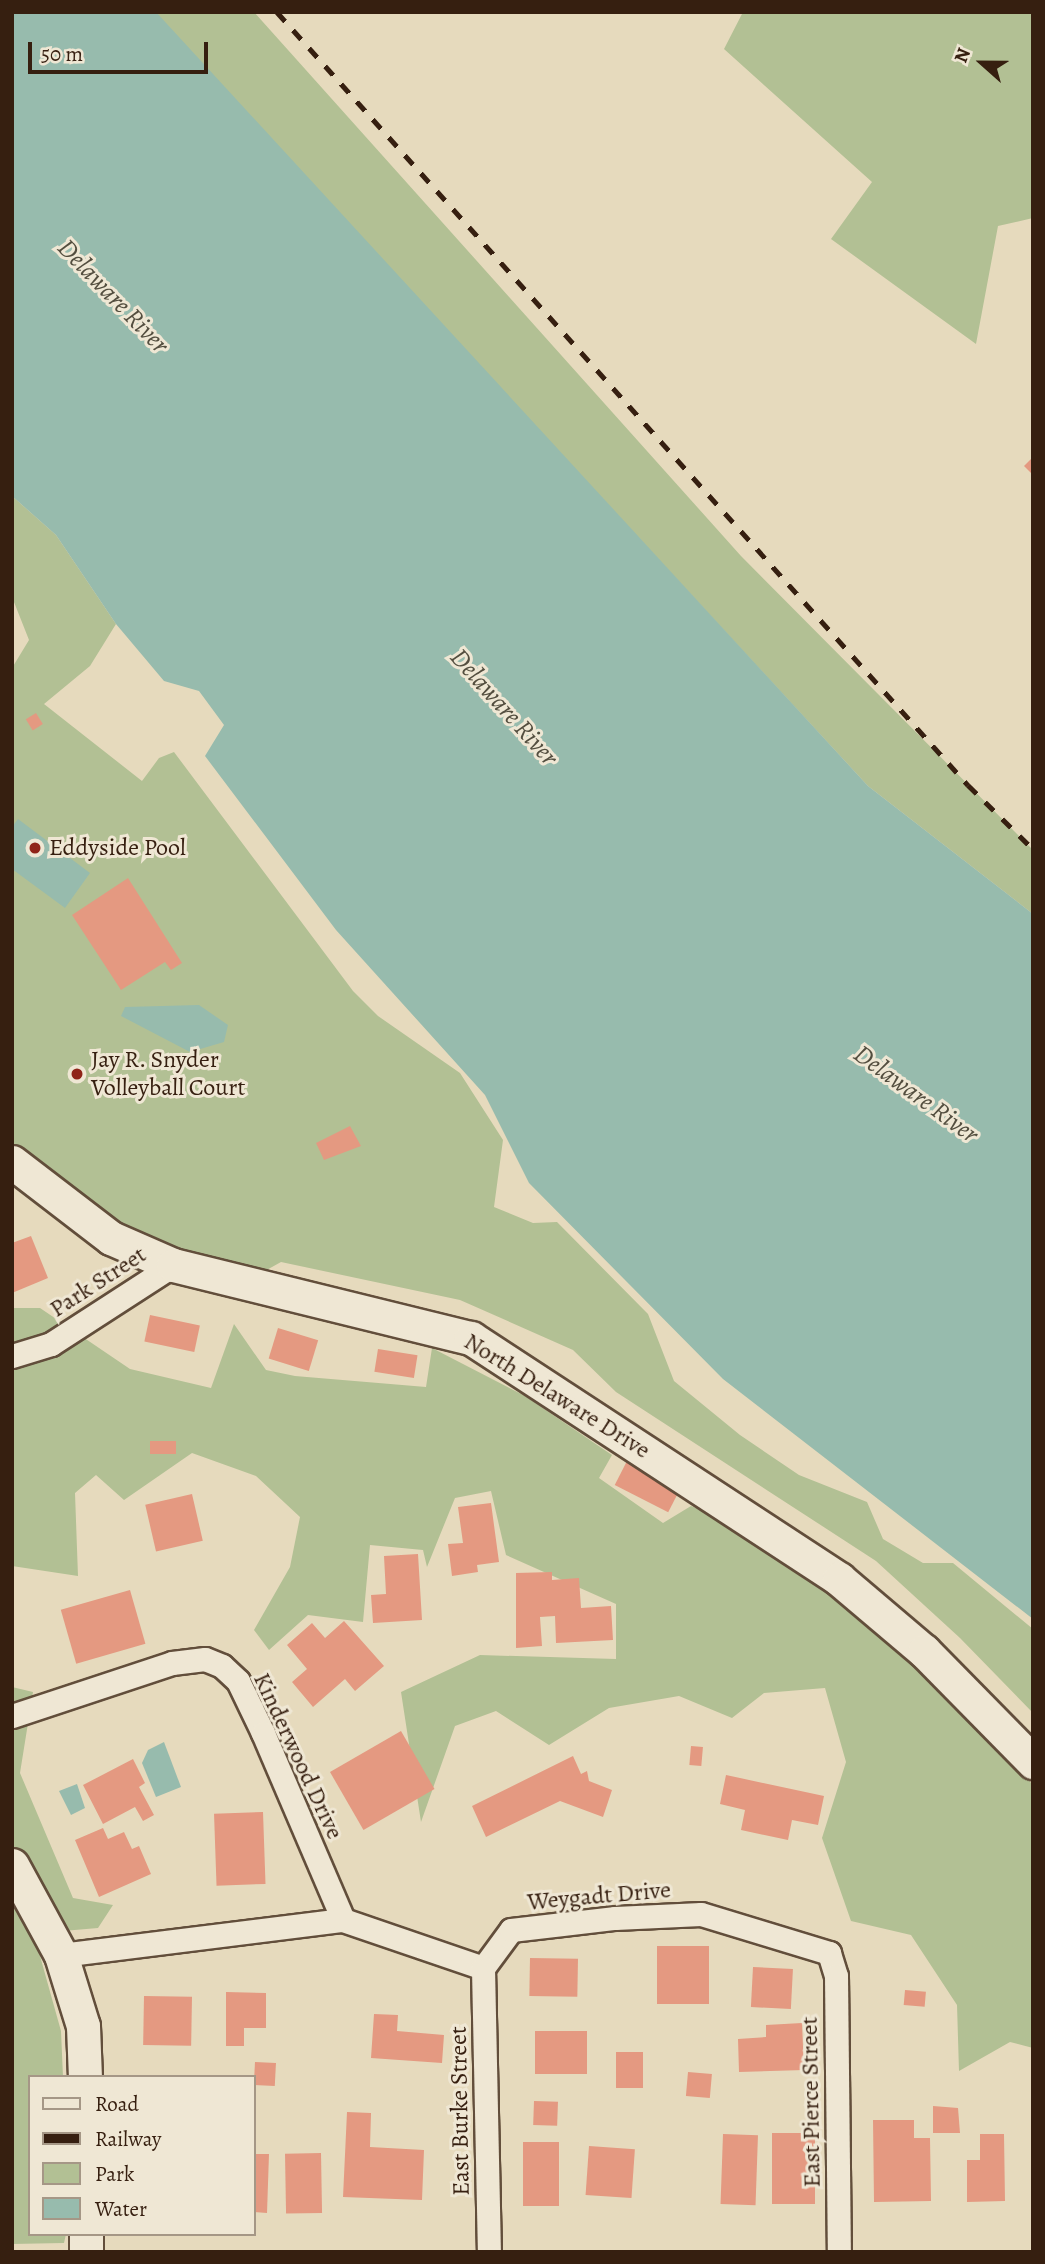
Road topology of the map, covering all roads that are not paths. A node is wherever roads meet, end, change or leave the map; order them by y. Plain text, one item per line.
1 (12, 1162) edge
2 (173, 1265) junction
3 (12, 1356) edge
4 (12, 1716) edge
5 (1033, 1762) edge
6 (12, 1865) edge
7 (343, 1920) junction
8 (829, 1953) joint
9 (61, 1955) junction
10 (483, 1968) junction
11 (85, 2075) edge
12 (489, 2252) edge
13 (839, 2252) edge

1 - 2 main road, North Delaware Drive
2 - 3 street, Park Street
2 - 5 main road, North Delaware Drive
4 - 7 street, Kinderwood Drive
6 - 9 main road
7 - 9 street
7 - 10 street
8 - 10 street, Weygadt Drive
8 - 13 street, East Pierce Street
9 - 11 main road
10 - 12 street, East Burke Street

